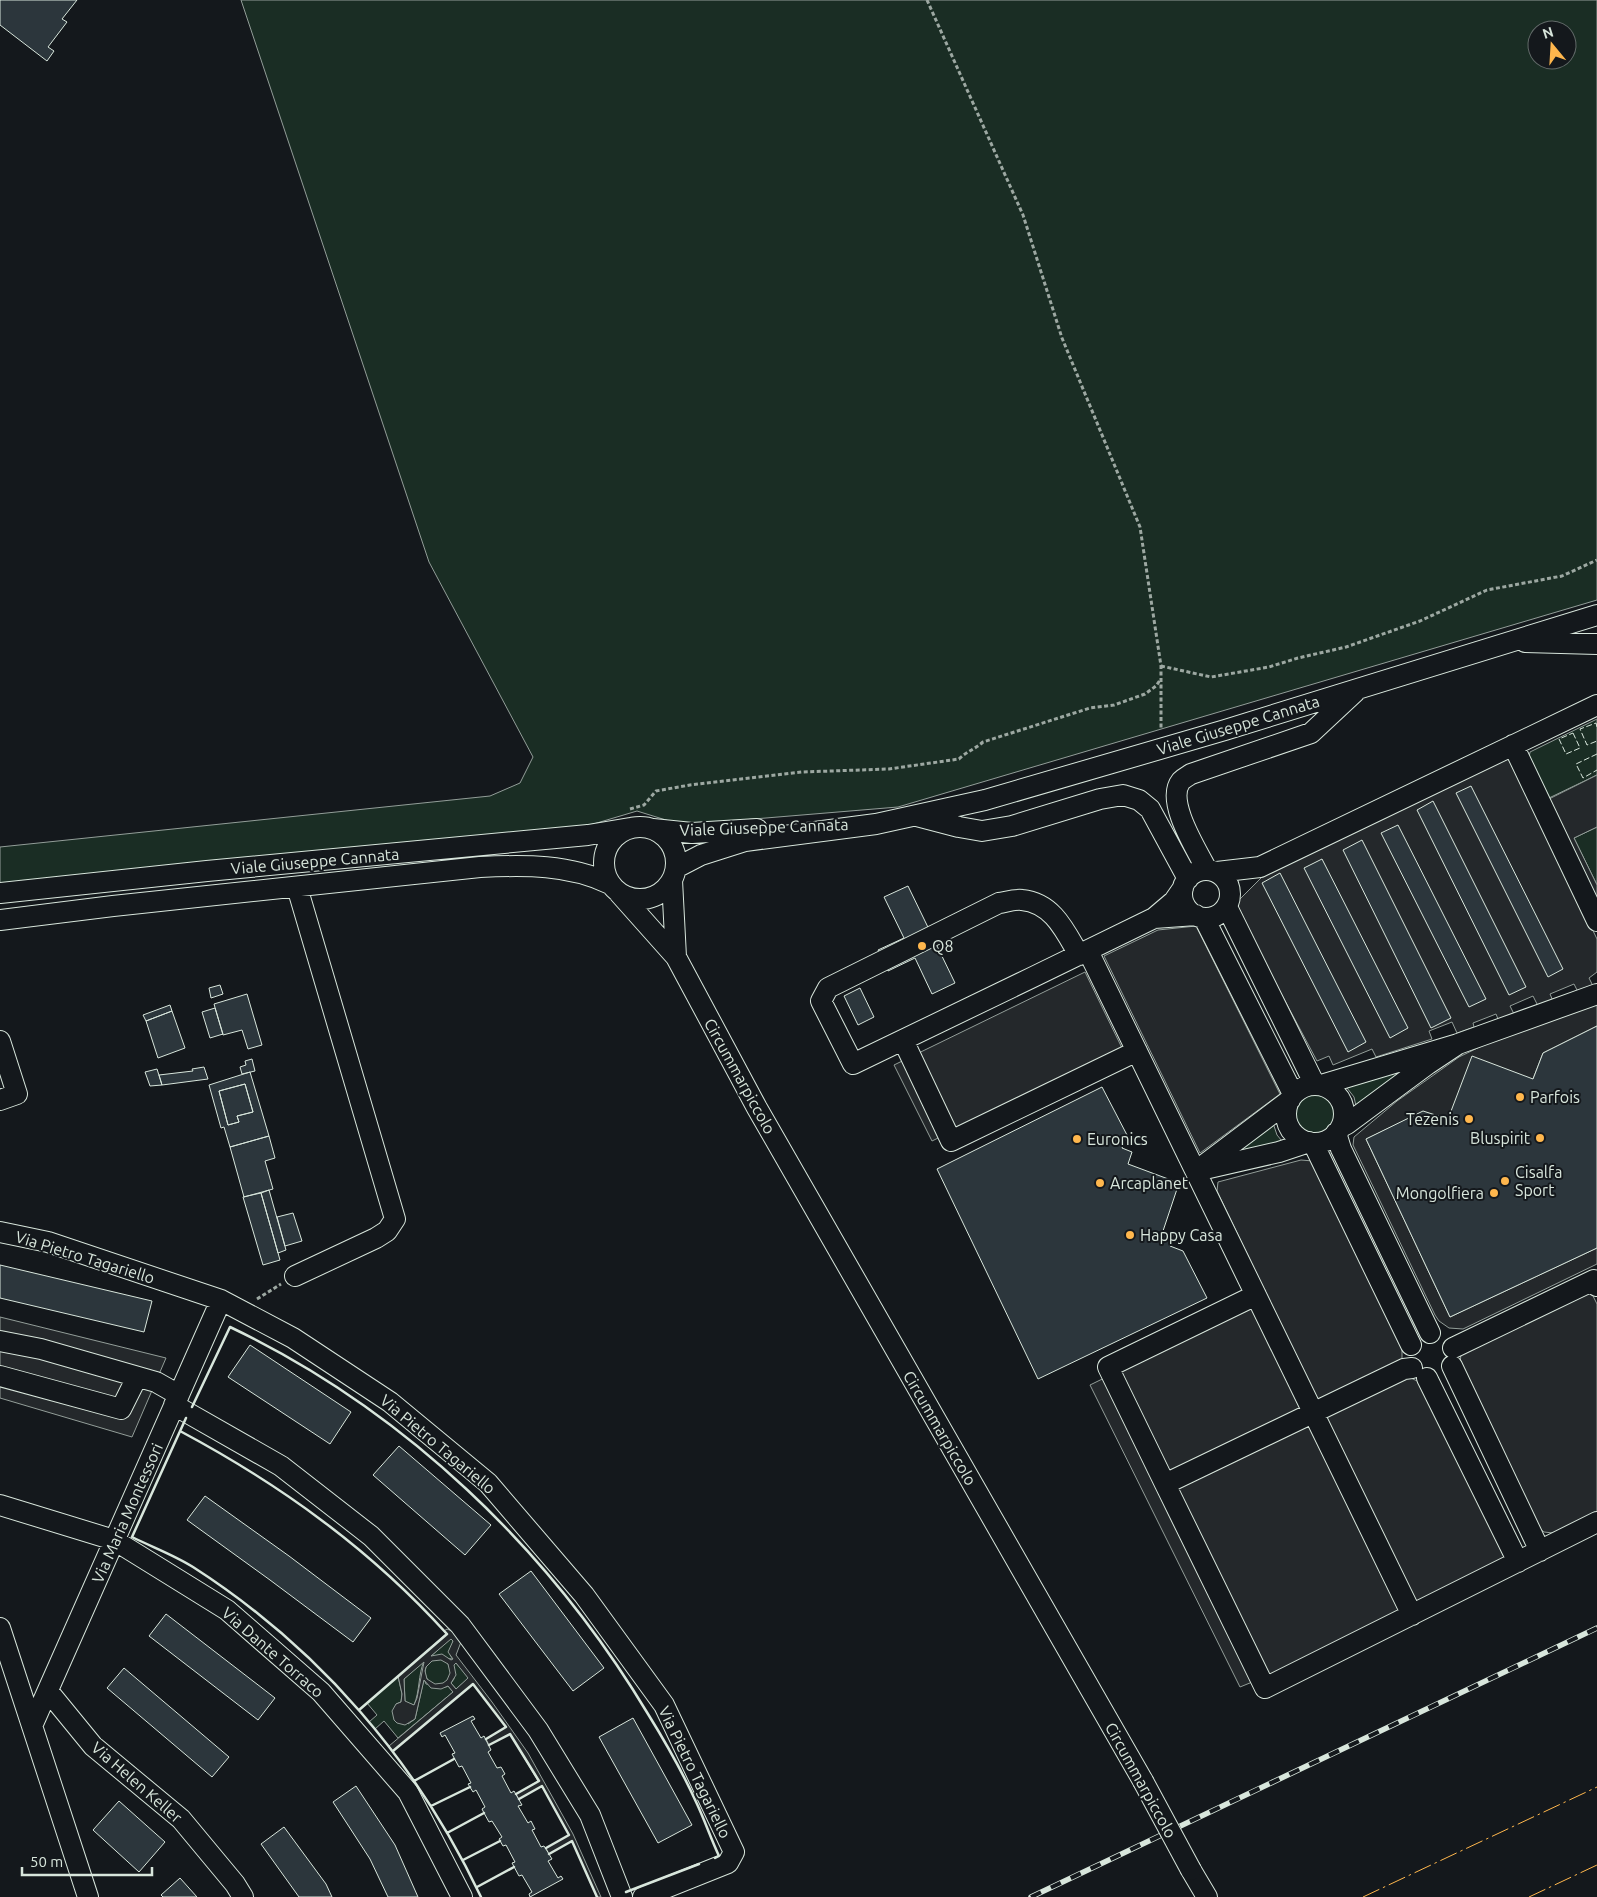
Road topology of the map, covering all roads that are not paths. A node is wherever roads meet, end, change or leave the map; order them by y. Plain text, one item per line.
1 (1597, 615) edge
2 (1510, 642) junction
3 (1597, 644) edge
4 (1360, 688) junction
5 (1597, 705) edge
6 (1266, 717) junction
7 (1512, 745) junction
8 (1273, 746) junction
9 (998, 796) junction
10 (915, 815) junction
11 (626, 821) junction
12 (876, 824) junction
13 (1012, 826) junction
14 (653, 829) junction
15 (1260, 867) junction
16 (1212, 871) junction
17 (674, 874) junction
18 (1185, 883) junction
19 (297, 887) junction
20 (615, 888) junction
21 (0, 893) edge
22 (1228, 902) junction
23 (1200, 917) junction
24 (1154, 918) junction
25 (0, 920) edge
26 (1597, 921) edge
27 (1083, 953) junction
28 (676, 957) junction
29 (1593, 996) edge
30 (903, 1040) junction
31 (0, 1041) edge
32 (1458, 1044) junction
33 (1137, 1051) junction
34 (1318, 1085) junction
35 (9, 1097) edge
36 (1291, 1097) junction
37 (1339, 1130) junction
38 (1311, 1142) junction
39 (1196, 1171) junction
40 (0, 1232) edge
41 (294, 1276) road end
42 (1597, 1286) edge
43 (1256, 1295) junction
44 (221, 1300) junction
45 (1430, 1333) junction
46 (0, 1341) edge
47 (1411, 1345) junction
48 (1452, 1357) junction
49 (1420, 1373) junction
50 (0, 1376) edge
51 (137, 1377) junction
52 (177, 1400) junction
53 (1313, 1413) junction
54 (1165, 1484) junction
55 (0, 1505) edge
56 (1597, 1522) edge
57 (114, 1540) junction
58 (1540, 1551) junction
59 (1518, 1562) junction
60 (1412, 1615) junction
61 (0, 1628) edge
62 (48, 1691) junction
63 (32, 1726) junction
64 (88, 1897) edge
65 (243, 1897) edge
66 (462, 1897) edge
67 (622, 1897) edge
68 (643, 1897) edge
69 (1207, 1897) edge

1 - 2 street, Viale Giuseppe Cannata
2 - 3 street
2 - 4 street, Viale Giuseppe Cannata
4 - 6 street, Viale Giuseppe Cannata
4 - 8 street
5 - 7 street
6 - 8 street
6 - 9 street, Viale Giuseppe Cannata
7 - 15 street
7 - 26 street
8 - 16 street
9 - 10 street, Viale Giuseppe Cannata
9 - 13 street
10 - 12 street, Viale Giuseppe Cannata
10 - 13 street
11 - 14 street
11 - 20 street
11 - 21 street, Viale Giuseppe Cannata
12 - 14 street, Viale Giuseppe Cannata
12 - 17 street, Viale Giuseppe Cannata
13 - 18 street
14 - 17 street
15 - 16 street
15 - 22 street
16 - 18 street
16 - 22 street
17 - 20 street
17 - 28 street, Circummarpiccolo
18 - 23 street
18 - 24 street
19 - 20 street, Viale Giuseppe Cannata
19 - 25 street, Viale Giuseppe Cannata
19 - 41 street
20 - 28 street, Circummarpiccolo
22 - 23 street
22 - 34 street
23 - 24 street
23 - 36 street
24 - 27 street
27 - 30 street
27 - 30 street
27 - 33 street
28 - 69 street, Circummarpiccolo, bridge
29 - 32 street
30 - 33 street
31 - 35 street
32 - 34 street
32 - 37 street
33 - 39 street
34 - 36 street
34 - 37 street
36 - 38 street
36 - 39 street
37 - 38 street
37 - 45 street
38 - 39 street
38 - 47 street
39 - 43 street
40 - 44 street, Via Pietro Tagariello
42 - 48 street
43 - 53 street
43 - 54 street
44 - 52 street, Via Maria Montessori
44 - 68 street, Via Pietro Tagariello
45 - 47 street
45 - 48 street
46 - 51 street
47 - 49 street
48 - 49 street
48 - 58 street
49 - 53 street
49 - 59 street
50 - 51 street
51 - 52 street
52 - 57 street, Via Maria Montessori
52 - 67 street
53 - 54 street
53 - 60 street
54 - 60 street
55 - 57 street, Via Dante Torraco
56 - 58 street
57 - 62 street, Via Maria Montessori
57 - 66 street, Via Dante Torraco
58 - 59 street
59 - 60 street
61 - 63 street
62 - 63 street, Via Maria Montessori
62 - 65 street, Via Helen Keller
63 - 64 street

